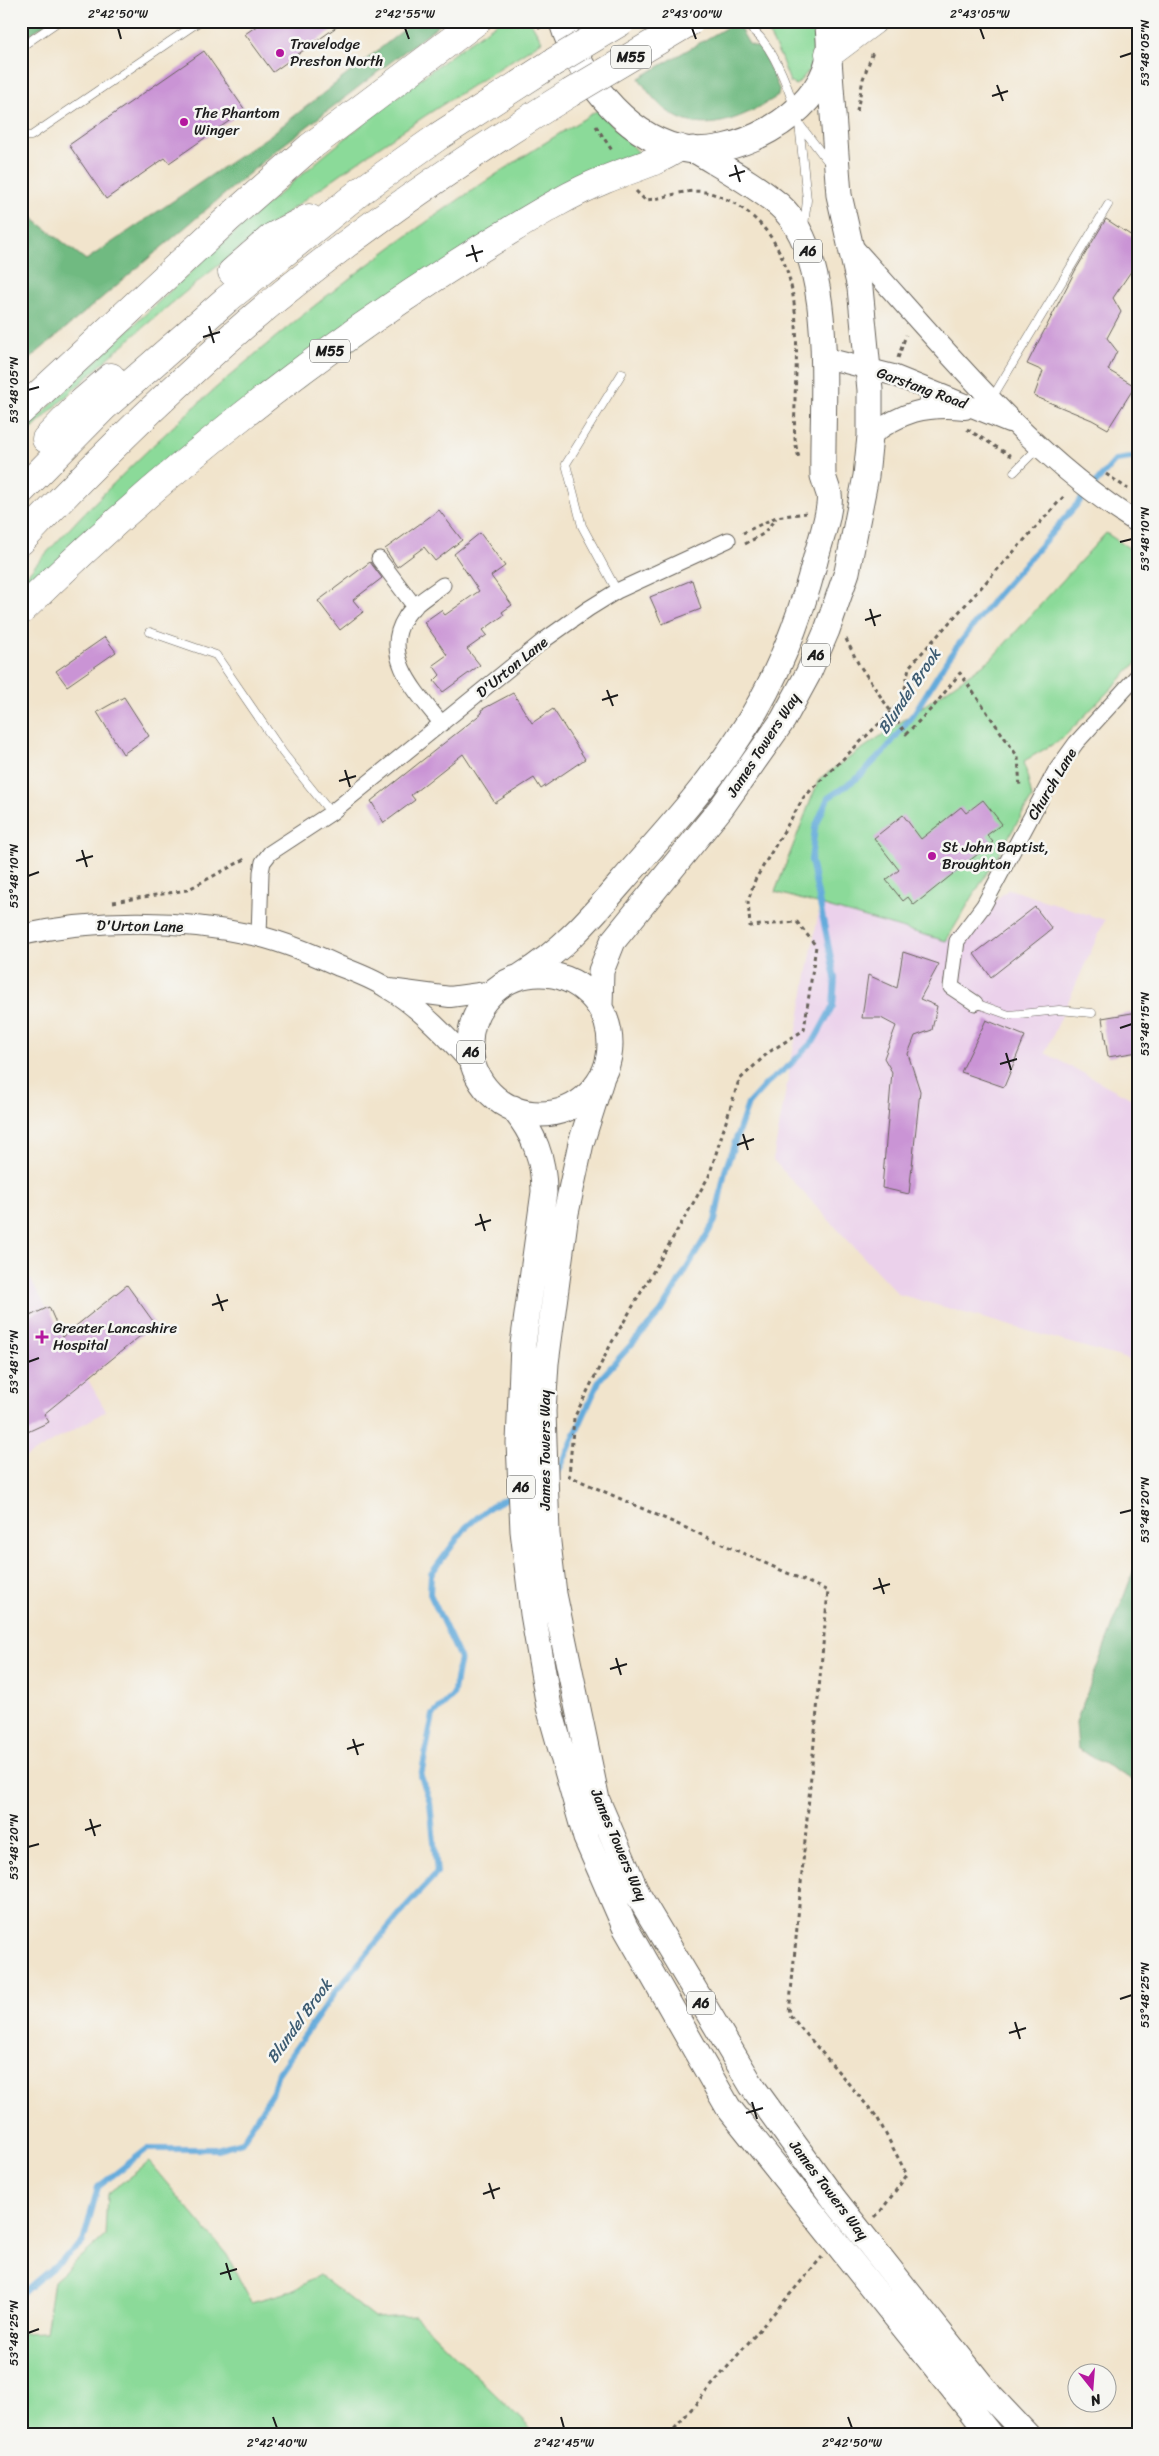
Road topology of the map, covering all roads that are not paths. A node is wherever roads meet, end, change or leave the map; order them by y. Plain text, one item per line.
1 (60, 21) edge
2 (200, 21) edge
3 (476, 21) edge
4 (562, 21) edge
5 (622, 21) edge
6 (691, 21) edge
7 (744, 21) edge
8 (828, 21) edge
9 (874, 21) edge
10 (21, 47) edge
11 (829, 57) junction
12 (797, 117) junction
13 (21, 136) edge
14 (686, 149) junction
15 (836, 172) junction
16 (361, 191) junction
17 (1108, 205) dead end
18 (803, 237) junction
19 (850, 244) junction
20 (822, 357) junction
21 (869, 369) junction
22 (622, 373) dead end
23 (993, 407) junction
24 (21, 411) edge
25 (870, 436) junction
26 (1040, 445) junction
27 (21, 465) edge
28 (1014, 472) dead end
29 (21, 491) edge
30 (1138, 523) edge
31 (728, 540) road end
32 (21, 541) edge
33 (379, 559) dead end
34 (443, 585) dead end
35 (617, 591) junction
36 (415, 607) junction
37 (21, 611) edge
38 (150, 632) dead end
39 (1138, 675) edge
40 (442, 724) junction
41 (331, 813) junction
42 (21, 935) edge
43 (259, 936) junction
44 (521, 976) junction
45 (388, 988) junction
46 (494, 991) junction
47 (975, 1004) joint
48 (600, 1006) junction
49 (1092, 1013) dead end
50 (474, 1066) junction
51 (600, 1080) junction
52 (513, 1108) junction
53 (990, 2435) edge
54 (1027, 2435) edge

1 - 10 lane
2 - 13 lane
3 - 24 highway
4 - 14 highway, A6
5 - 16 highway, M55, bridge
6 - 32 highway, M55, bridge
7 - 12 lane
8 - 11 highway, A6
9 - 11 highway
11 - 12 highway, A6
11 - 15 main road, A6
12 - 14 highway, A6
12 - 15 lane
12 - 18 lane
14 - 18 main road, A6
14 - 37 highway, M55
15 - 19 main road, A6
16 - 27 highway, M55
16 - 29 highway, M55
17 - 23 lane
18 - 20 main road, A6
19 - 21 main road, James Towers Way / A6
19 - 23 street, Garstang Road
20 - 21 street, Garstang Road
20 - 44 main road, James Towers Way / A6
21 - 23 street, Garstang Road
21 - 25 main road, James Towers Way / A6
22 - 35 lane
23 - 25 street
23 - 26 street, Garstang Road
25 - 48 main road, James Towers Way / A6
26 - 28 lane
26 - 30 street, Garstang Road
31 - 35 street, D'Urton Lane
33 - 36 street
34 - 36 street
35 - 40 street, D'Urton Lane
36 - 40 street
38 - 41 lane
39 - 47 street, Church Lane
40 - 41 street, D'Urton Lane
41 - 43 street, D'Urton Lane
42 - 43 street, D'Urton Lane
43 - 45 street, D'Urton Lane
44 - 46 main road, A6
44 - 48 main road, A6
45 - 46 street, D'Urton Lane
45 - 50 street, D'Urton Lane
46 - 50 main road, A6
47 - 49 lane
48 - 51 main road, A6
50 - 52 main road, A6
51 - 52 main road, A6
51 - 54 main road, James Towers Way / A6
52 - 53 main road, James Towers Way / A6

